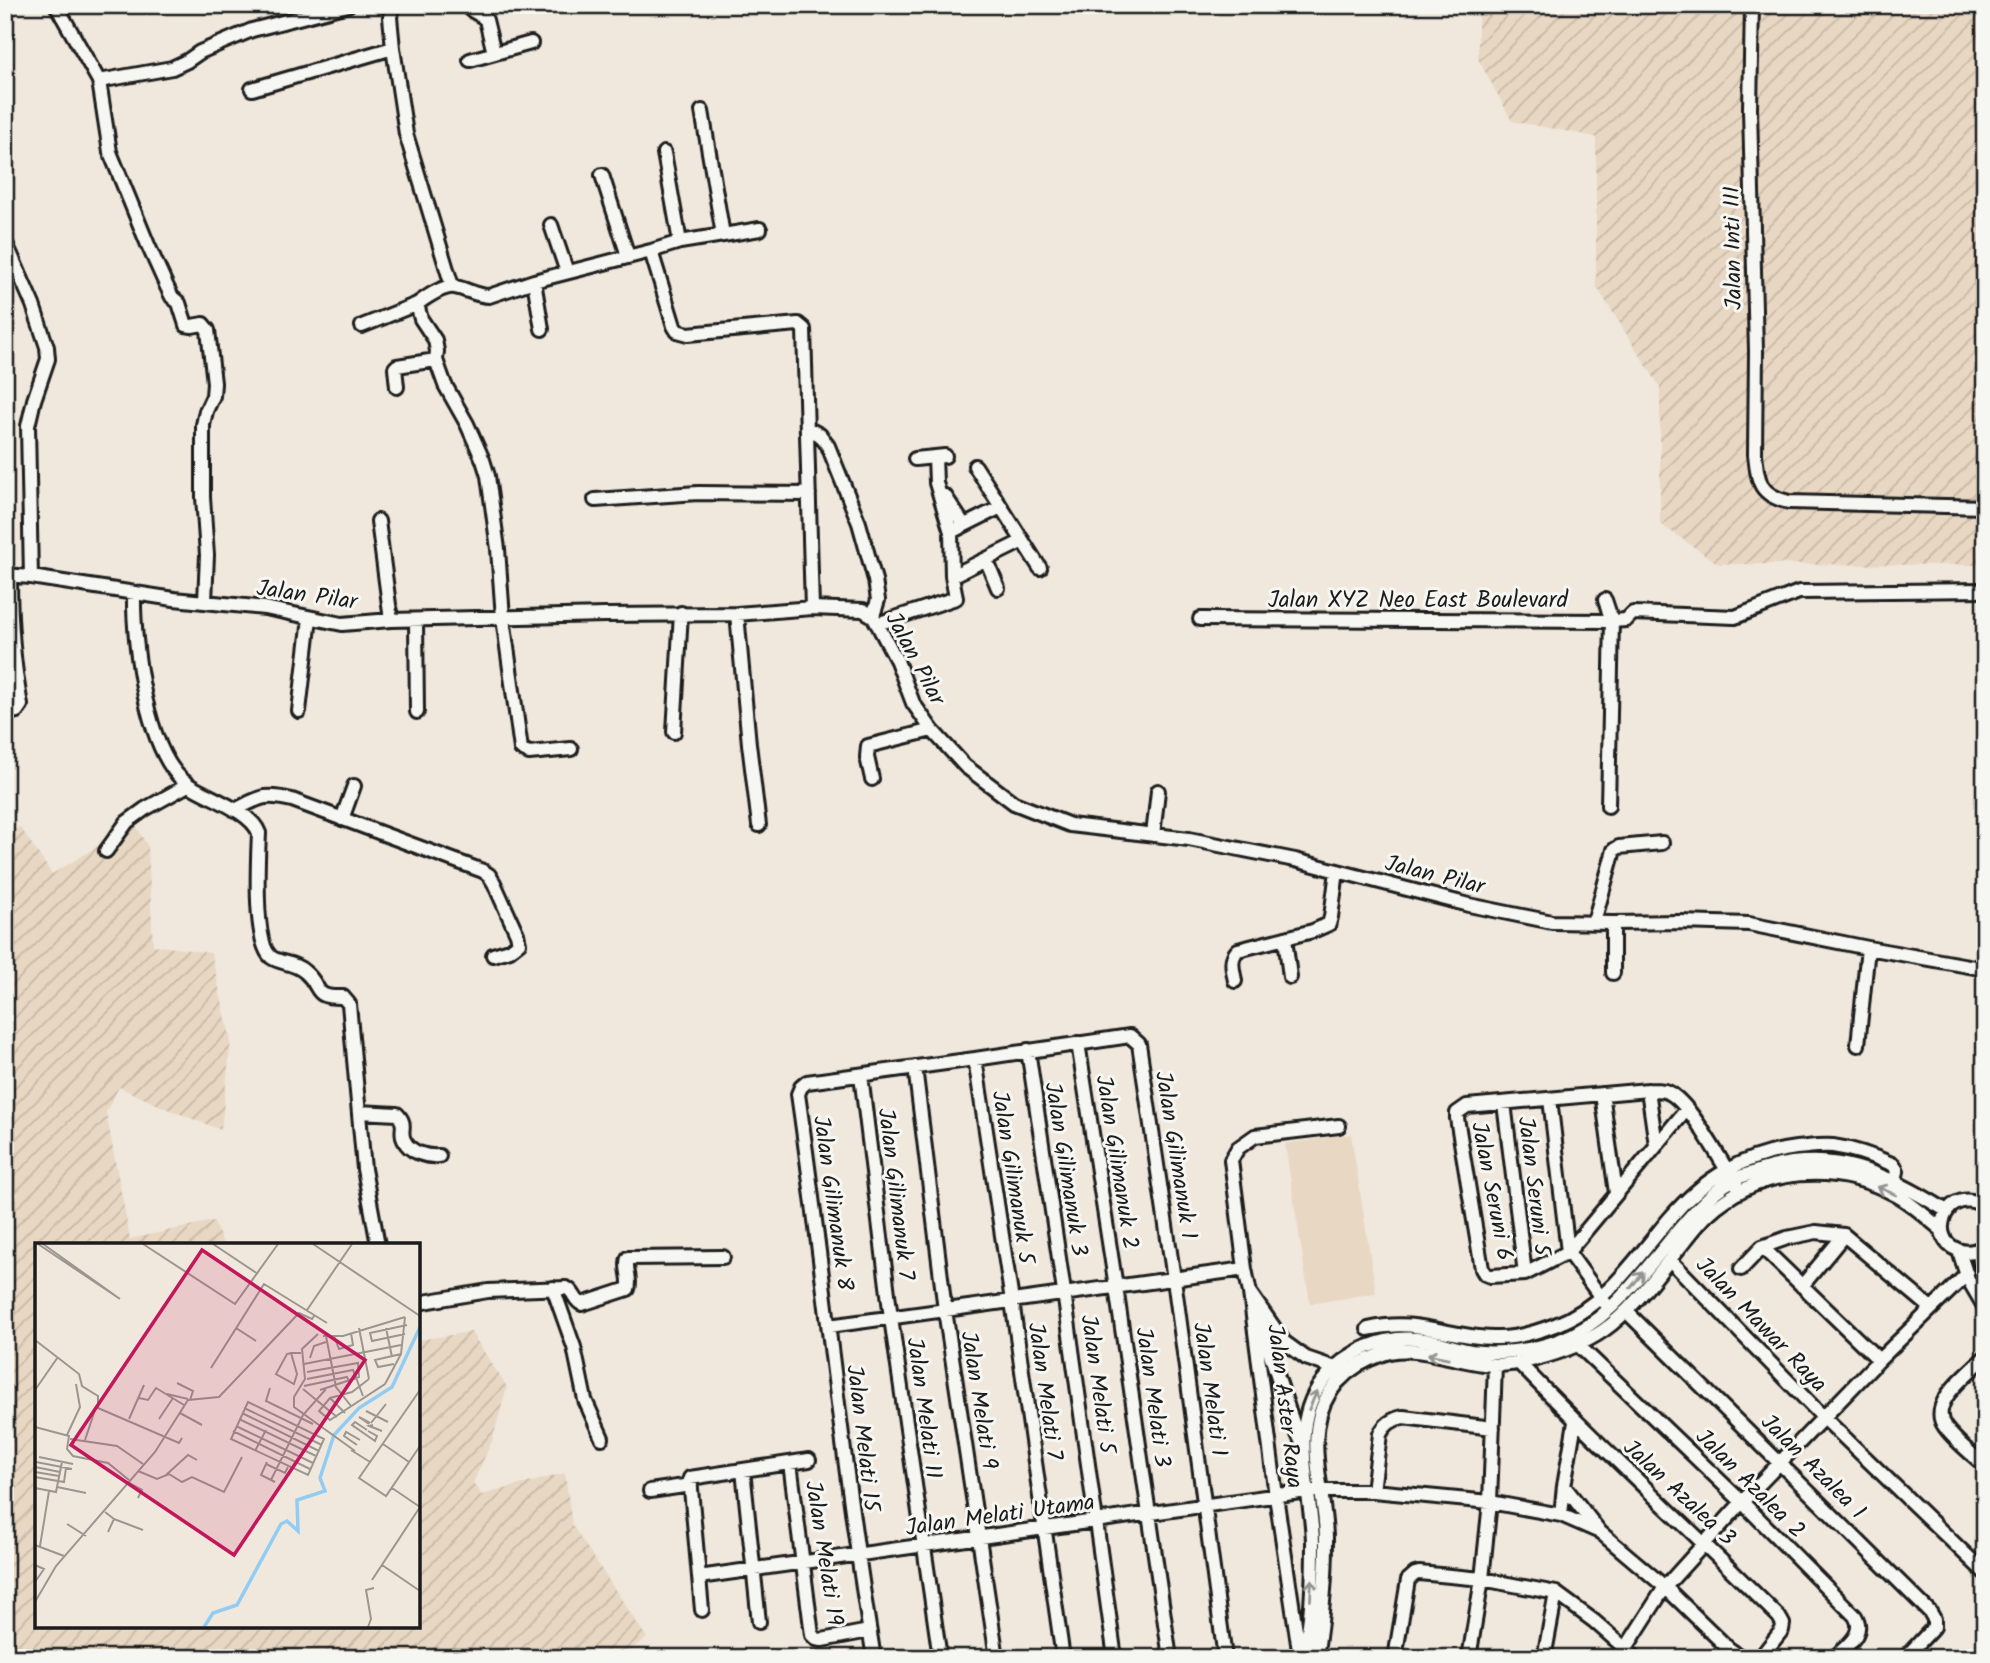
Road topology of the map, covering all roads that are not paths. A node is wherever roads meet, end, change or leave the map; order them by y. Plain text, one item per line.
1 (56, 5) edge
2 (348, 5) edge
3 (393, 5) edge
4 (467, 5) edge
5 (1752, 5) edge
6 (531, 43) dead end
7 (393, 48) junction
8 (494, 53) junction
9 (470, 60) dead end
10 (99, 81) junction
11 (252, 89) dead end
12 (702, 111) dead end
13 (664, 153) dead end
14 (602, 175) dead end
15 (551, 225) dead end
16 (761, 229) dead end
17 (723, 235) junction
18 (5, 241) edge
19 (680, 242) junction
20 (651, 251) junction
21 (628, 256) junction
22 (567, 272) junction
23 (534, 281) junction
24 (452, 286) junction
25 (417, 304) junction
26 (362, 326) dead end
27 (542, 329) dead end
28 (436, 360) junction
29 (397, 387) dead end
30 (807, 428) junction
31 (915, 459) dead end
32 (975, 466) dead end
33 (936, 483) junction
34 (809, 494) junction
35 (596, 500) dead end
36 (1001, 507) junction
37 (1985, 507) edge
38 (378, 521) dead end
39 (964, 525) junction
40 (951, 532) junction
41 (1023, 541) junction
42 (985, 559) junction
43 (1040, 568) dead end
44 (8, 576) edge
45 (952, 576) junction
46 (31, 577) junction
47 (998, 588) dead end
48 (1985, 590) edge
49 (134, 594) junction
50 (1605, 600) dead end
51 (205, 601) junction
52 (812, 608) junction
53 (681, 613) junction
54 (737, 614) junction
55 (310, 618) junction
56 (503, 618) junction
57 (391, 620) junction
58 (416, 620) junction
59 (875, 620) junction
60 (1200, 620) dead end
61 (1612, 621) junction
62 (299, 711) dead end
63 (5, 712) edge
64 (417, 712) dead end
65 (932, 730) junction
66 (674, 732) dead end
67 (571, 749) dead end
68 (872, 779) dead end
69 (188, 785) junction
70 (354, 786) dead end
71 (1158, 791) dead end
72 (1608, 806) dead end
73 (235, 810) junction
74 (342, 819) junction
75 (759, 825) dead end
76 (1153, 835) junction
77 (1662, 843) dead end
78 (106, 851) dead end
79 (1336, 871) junction
80 (1594, 922) junction
81 (1613, 923) junction
82 (1285, 938) junction
83 (1867, 948) junction
84 (493, 955) dead end
85 (1985, 969) edge
86 (1613, 973) dead end
87 (1290, 977) dead end
88 (1235, 981) dead end
89 (1078, 1043) junction
90 (1858, 1045) dead end
91 (1028, 1051) junction
92 (975, 1059) junction
93 (915, 1068) junction
94 (860, 1075) junction
95 (1648, 1090) junction
96 (1602, 1094) junction
97 (1550, 1099) junction
98 (1504, 1103) junction
99 (1687, 1108) junction
100 (359, 1112) junction
101 (1339, 1126) dead end
102 (1656, 1145) junction
103 (439, 1156) dead end
104 (1733, 1180) junction
105 (1616, 1193) junction
106 (1984, 1206) edge
107 (1947, 1210) junction
108 (1942, 1230) junction
109 (1844, 1234) junction
110 (378, 1243) edge
111 (1762, 1247) junction
112 (1982, 1248) edge
113 (1959, 1251) junction
114 (1568, 1252) junction
115 (723, 1257) dead end
116 (1670, 1260) junction
117 (1245, 1269) junction
118 (1741, 1269) dead end
119 (1525, 1274) junction
120 (1967, 1274) junction
121 (1985, 1275) edge
122 (1174, 1279) junction
123 (1802, 1286) junction
124 (1116, 1287) junction
125 (553, 1288) junction
126 (1250, 1293) junction
127 (1065, 1294) junction
128 (1601, 1298) junction
129 (1012, 1301) junction
130 (420, 1303) edge
131 (1931, 1308) junction
132 (1985, 1308) edge
133 (945, 1310) junction
134 (1610, 1310) junction
135 (1626, 1311) junction
136 (891, 1318) junction
137 (829, 1326) junction
138 (1379, 1342) junction
139 (1578, 1345) junction
140 (1495, 1352) junction
141 (1985, 1357) edge
142 (1879, 1360) junction
143 (1518, 1362) junction
144 (1335, 1368) junction
145 (1824, 1417) junction
146 (1575, 1422) junction
147 (1493, 1428) junction
148 (602, 1438) dead end
149 (1303, 1445) junction
150 (808, 1460) dead end
151 (1781, 1462) junction
152 (790, 1463) junction
153 (1984, 1464) edge
154 (743, 1470) junction
155 (691, 1481) junction
156 (1564, 1486) junction
157 (650, 1491) dead end
158 (1307, 1491) junction
159 (1373, 1491) junction
160 (1321, 1492) junction
161 (1276, 1496) junction
162 (1742, 1502) junction
163 (1490, 1503) junction
164 (1206, 1506) junction
165 (1150, 1514) junction
166 (1561, 1515) junction
167 (1097, 1521) junction
168 (1045, 1528) junction
169 (1600, 1532) junction
170 (979, 1537) junction
171 (1705, 1544) junction
172 (924, 1546) junction
173 (858, 1555) junction
174 (802, 1562) junction
175 (754, 1570) junction
176 (1985, 1573) edge
177 (699, 1577) junction
178 (1482, 1579) junction
179 (1665, 1587) junction
180 (1556, 1593) junction
181 (702, 1610) dead end
182 (759, 1622) dead end
183 (869, 1631) junction
184 (1625, 1653) edge
185 (874, 1658) edge
186 (940, 1658) edge
187 (997, 1658) edge
188 (1063, 1658) edge
189 (1115, 1658) edge
190 (1170, 1658) edge
191 (1226, 1658) edge
192 (1301, 1658) edge
193 (1316, 1658) edge
194 (1395, 1658) edge
195 (1469, 1658) edge
196 (1544, 1658) edge
197 (1636, 1658) edge
198 (1742, 1658) edge
199 (1760, 1658) edge
200 (1834, 1658) edge
201 (1905, 1658) edge

1 - 10 street
2 - 10 street
3 - 7 street
4 - 8 street
5 - 37 street, Jalan Inti III
6 - 8 street
7 - 11 street
7 - 24 street
8 - 9 street
10 - 51 street
12 - 17 street
13 - 19 street
14 - 21 street
15 - 22 street
16 - 17 street
17 - 19 street
18 - 46 street
19 - 20 street
20 - 21 street
20 - 30 street
21 - 22 street
22 - 23 street
23 - 24 street
23 - 27 street
24 - 25 street
25 - 26 street
25 - 28 street
28 - 29 street
28 - 56 street
30 - 34 street
30 - 59 street
31 - 33 street
32 - 36 street
33 - 39 street
33 - 40 street
34 - 35 street
34 - 52 street
36 - 39 street
36 - 41 street
38 - 57 street
39 - 40 street
40 - 45 street
41 - 42 street
41 - 43 street
42 - 45 street
42 - 47 street
44 - 46 street, Jalan Pilar
44 - 63 street
45 - 59 street
46 - 49 street, Jalan Pilar
48 - 61 street, Jalan XYZ Neo East Boulevard
49 - 51 street, Jalan Pilar
49 - 69 street
50 - 61 street
51 - 55 street, Jalan Pilar
52 - 54 street, Jalan Pilar
52 - 59 street, Jalan Pilar
53 - 54 street, Jalan Pilar
53 - 56 street, Jalan Pilar
53 - 66 street
54 - 75 street
55 - 57 street, Jalan Pilar
55 - 62 street
56 - 58 street, Jalan Pilar
56 - 67 street
57 - 58 street, Jalan Pilar
58 - 64 street
59 - 65 street, Jalan Pilar
60 - 61 street, Jalan XYZ Neo East Boulevard
61 - 72 street
65 - 68 street
65 - 76 street, Jalan Pilar
69 - 73 street
69 - 78 street
70 - 74 street
71 - 76 street
73 - 74 street
73 - 100 street
74 - 84 street
76 - 79 street, Jalan Pilar
77 - 80 street
79 - 80 street, Jalan Pilar
79 - 82 street
80 - 81 street, Jalan Pilar
81 - 83 street, Jalan Pilar
81 - 86 street
82 - 87 street
82 - 88 street
83 - 85 street, Jalan Pilar
83 - 90 street
89 - 91 street
89 - 122 street, Jalan Gilimanuk 1
89 - 124 street, Jalan Gilimanuk 2
91 - 92 street
91 - 127 street, Jalan Gilimanuk 3
92 - 93 street
92 - 129 street, Jalan Gilimanuk 5
93 - 94 street
93 - 133 street, Jalan Melati 9
94 - 136 street, Jalan Gilimanuk 7
94 - 137 street, Jalan Gilimanuk 8
95 - 96 street
95 - 99 street
95 - 102 street
96 - 97 street
96 - 105 street
97 - 98 street
97 - 114 street
98 - 119 street, Jalan Seruni 5
98 - 119 street, Jalan Seruni 6
99 - 102 street
99 - 104 street
100 - 103 street
100 - 110 street
101 - 117 street, Jalan Aster Raya
102 - 105 street
104 - 107 street
108 -> 104 street
104 - 116 street
104 - 128 street
134 -> 104 street
105 - 114 street
106 - 107 street
107 - 108 street
108 - 113 street
109 - 111 street
109 - 123 street
109 - 131 street
111 - 118 street
111 - 123 street
112 - 113 street
112 - 121 street
113 - 120 street
114 - 119 street
114 - 128 street
115 - 125 street
116 - 135 street
116 - 145 street, Jalan Mawar Raya
117 - 122 street
117 - 126 street, Jalan Aster Raya
120 - 131 street
120 - 132 street
122 - 124 street
122 - 164 street, Jalan Melati 1
123 - 142 street
124 - 127 street
124 - 165 street, Jalan Melati 3
125 - 130 street
125 - 148 street
126 - 144 street
126 - 149 street
126 - 161 street, Jalan Aster Raya
127 - 129 street
127 - 167 street, Jalan Melati 5
128 - 134 street
128 - 140 street
129 - 133 street
129 - 168 street, Jalan Melati 7
131 - 142 street
133 - 136 street
133 - 170 street, Jalan Melati 9
134 - 140 street
135 - 139 street
135 - 151 street, Jalan Azalea 1
136 - 137 street
136 - 172 street, Jalan Melati 11
137 - 173 street, Jalan Melati 15
138 - 140 street
138 - 140 street
138 - 144 street
139 - 143 street
139 - 162 street, Jalan Azalea 2
140 - 143 street
140 - 147 street
140 -> 160 street, Jalan Aster Raya
141 - 153 street
142 - 145 street
143 - 146 street, Jalan Azalea 3
149 -> 144 street
145 - 151 street
145 - 176 street, Jalan Mawar Raya
146 - 156 street
146 - 171 street, Jalan Azalea 3
147 - 159 street
147 - 163 street
149 - 158 street, Jalan Aster Raya
150 - 152 street
151 - 162 street
151 - 201 street, Jalan Azalea 1
152 - 154 street
152 - 174 street, Jalan Melati 19
154 - 155 street
154 - 175 street
155 - 157 street
155 - 177 street
156 - 166 street
156 - 169 street
158 - 160 street, Jalan Melati Utama
158 - 161 street, Jalan Melati Utama
192 -> 158 street, Jalan Aster Raya
159 - 160 street, Jalan Melati Utama
159 - 163 street, Jalan Melati Utama
160 - 193 street, Jalan Aster Raya
161 - 164 street, Jalan Melati Utama
161 - 192 street, Jalan Aster Raya
162 - 171 street
162 - 200 street, Jalan Azalea 2
163 - 166 street, Jalan Melati Utama
163 - 178 street
164 - 165 street, Jalan Melati Utama
164 - 191 street, Jalan Melati 1
165 - 167 street, Jalan Melati Utama
165 - 190 street, Jalan Melati 3
166 - 169 street, Jalan Melati Utama
167 - 168 street, Jalan Melati Utama
167 - 189 street, Jalan Melati 5
168 - 170 street, Jalan Melati Utama
168 - 188 street, Jalan Melati 7
169 - 179 street
170 - 172 street, Jalan Melati Utama
170 - 187 street, Jalan Melati 9
171 - 179 street
171 - 199 street, Jalan Azalea 3
172 - 173 street, Jalan Melati Utama
172 - 186 street, Jalan Melati 11
173 - 174 street, Jalan Melati Utama
173 - 183 street, Jalan Melati 15
174 - 175 street, Jalan Melati Utama
174 - 183 street, Jalan Melati 19
175 - 177 street, Jalan Melati Utama
175 - 182 street
177 - 181 street
178 - 180 street
178 - 194 street
178 - 195 street
179 - 184 street
179 - 198 street
180 - 184 street
180 - 196 street
183 - 185 street, Jalan Melati 15
184 - 197 street

